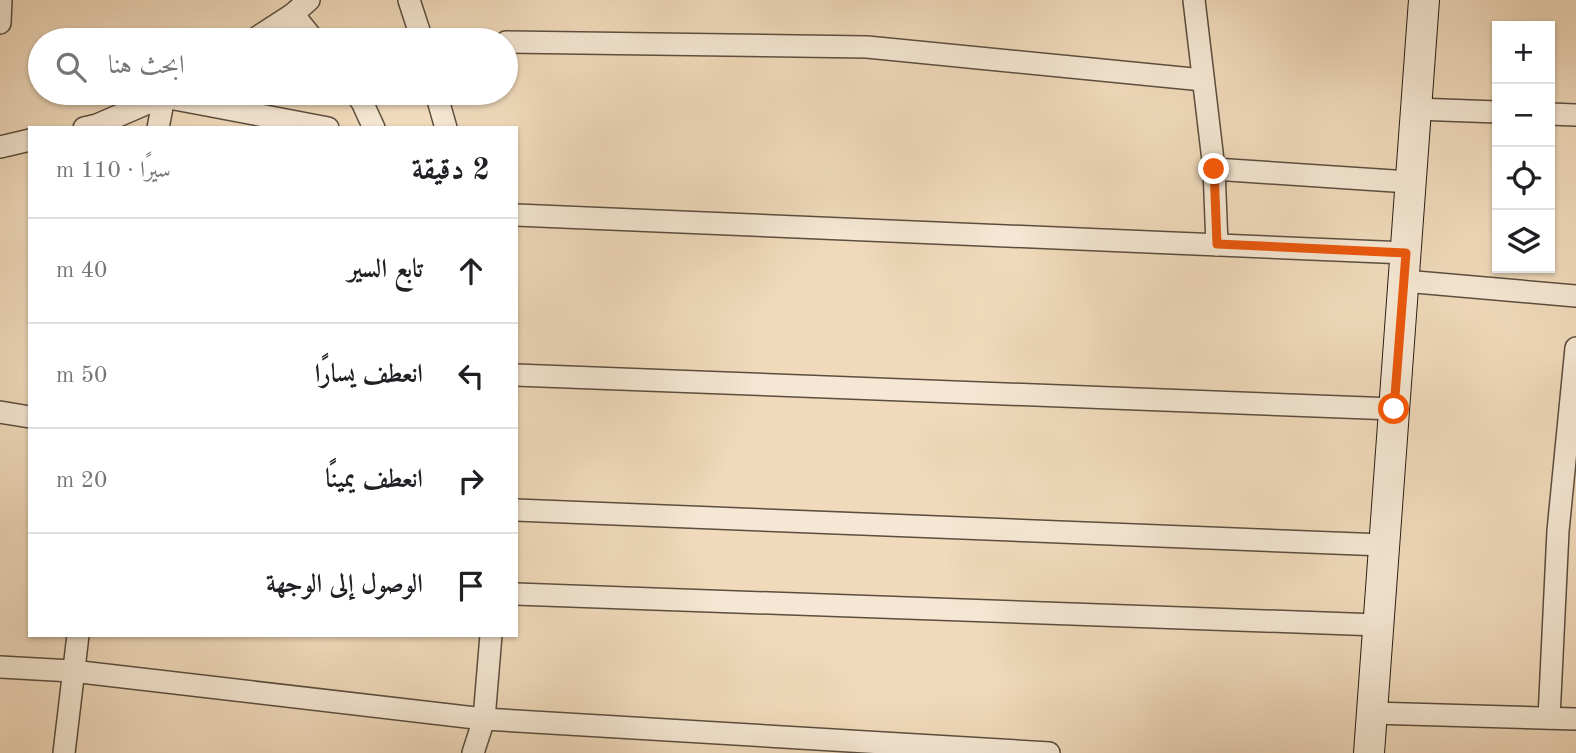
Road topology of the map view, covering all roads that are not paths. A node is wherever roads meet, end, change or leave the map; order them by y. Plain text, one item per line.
1 (409, 0) edge
2 (1194, 0) edge
3 (1423, 0) edge
4 (301, 7) edge
5 (270, 28) edge
6 (309, 28) edge
7 (418, 28) edge
8 (518, 42) edge
9 (1203, 80) junction
10 (144, 105) edge
11 (164, 105) edge
12 (216, 105) edge
13 (362, 105) edge
14 (439, 105) edge
15 (1416, 109) junction
16 (1492, 112) edge
17 (1555, 114) edge
18 (1576, 115) edge
19 (93, 126) edge
20 (159, 126) edge
21 (318, 126) edge
22 (373, 126) edge
23 (445, 126) edge
24 (28, 140) edge
25 (0, 147) edge
26 (1214, 169) junction
27 (1409, 182) junction
28 (518, 215) edge
29 (1217, 244) junction
30 (1405, 267) junction
31 (1576, 296) edge
32 (1576, 348) edge
33 (518, 375) edge
34 (1394, 409) junction
35 (0, 412) edge
36 (28, 417) edge
37 (518, 510) edge
38 (1567, 532) edge
39 (1384, 545) junction
40 (518, 594) edge
41 (1378, 625) junction
42 (78, 637) edge
43 (491, 637) edge
44 (0, 667) edge
45 (72, 671) junction
46 (1372, 713) junction
47 (1549, 718) junction
48 (484, 719) junction
49 (1576, 719) edge
50 (64, 753) edge
51 (473, 753) edge
52 (1049, 753) edge
53 (1369, 753) edge

1 - 7 street
2 - 9 street
3 - 15 street
4 - 5 street
4 - 6 street
8 - 9 street
9 - 26 street
10 - 19 street
11 - 20 street
12 - 21 street
13 - 22 street
14 - 23 street
15 - 16 street
15 - 27 street
17 - 18 street
24 - 25 street
26 - 27 street
26 - 29 street
27 - 30 street
28 - 29 street
29 - 30 street
30 - 31 street
30 - 34 street
32 - 38 street
33 - 34 street
34 - 39 street
35 - 36 street
37 - 39 street
38 - 47 street
39 - 41 street
40 - 41 street
41 - 46 street
42 - 45 street
43 - 48 street
44 - 45 street
45 - 48 street
45 - 50 street
46 - 47 street
46 - 53 street
47 - 49 street
48 - 51 street
48 - 52 street

